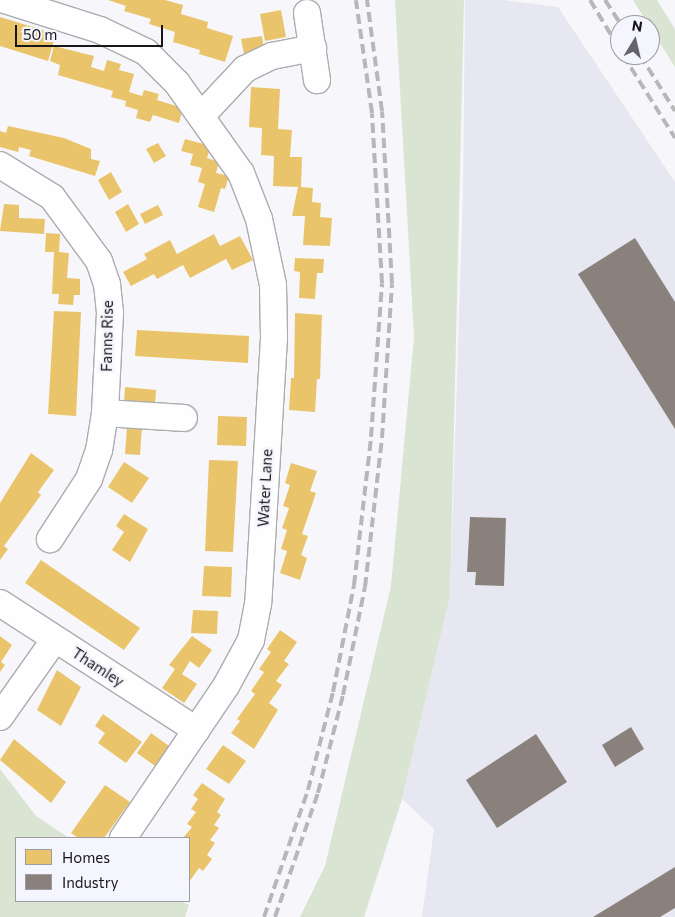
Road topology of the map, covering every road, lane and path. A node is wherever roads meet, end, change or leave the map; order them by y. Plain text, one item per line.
1 (5, 0) edge
2 (307, 13) dead end
3 (313, 48) junction
4 (317, 80) dead end
5 (202, 115) junction
6 (0, 165) edge
7 (105, 412) junction
8 (184, 418) dead end
9 (50, 539) dead end
10 (0, 602) edge
11 (55, 639) junction
12 (0, 717) edge
13 (196, 730) junction
14 (124, 837) edge

1 - 5 street, Water Lane
2 - 3 street
3 - 4 street
3 - 5 street
5 - 13 street, Water Lane
6 - 7 street, Fanns Rise
7 - 8 street
7 - 9 street, Fanns Rise
10 - 11 street, Thamley
11 - 12 street
11 - 13 street, Thamley
13 - 14 street, Water Lane

